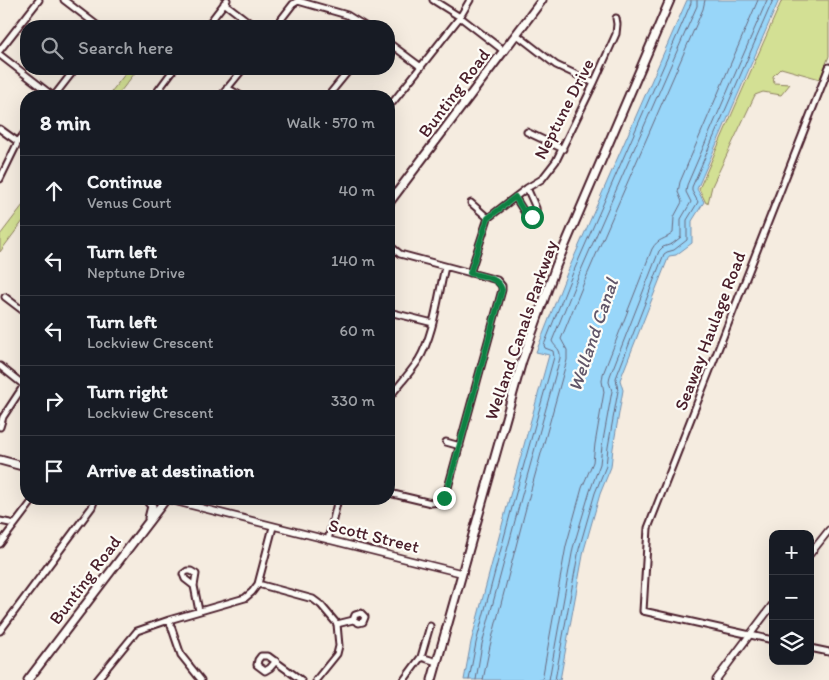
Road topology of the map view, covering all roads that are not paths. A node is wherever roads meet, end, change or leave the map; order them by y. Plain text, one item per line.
1 (38, 0) edge
2 (433, 0) edge
3 (470, 0) edge
4 (542, 0) edge
5 (670, 0) edge
6 (66, 1) edge
7 (226, 2) edge
8 (460, 17) junction
9 (616, 18) dead end
10 (23, 20) edge
11 (90, 20) edge
12 (212, 20) edge
13 (247, 20) edge
14 (280, 20) edge
15 (355, 20) edge
16 (20, 24) edge
17 (516, 34) junction
18 (395, 48) edge
19 (0, 50) edge
20 (504, 51) junction
21 (0, 55) edge
22 (421, 67) junction
23 (829, 67) edge
24 (20, 70) edge
25 (26, 75) edge
26 (70, 75) edge
27 (170, 75) edge
28 (237, 75) edge
29 (346, 75) edge
30 (594, 83) junction
31 (227, 88) joint
32 (46, 90) edge
33 (59, 90) edge
34 (158, 90) edge
35 (230, 90) edge
36 (333, 90) edge
37 (395, 100) edge
38 (0, 128) edge
39 (527, 132) dead end
40 (20, 139) edge
41 (18, 142) junction
42 (563, 149) junction
43 (0, 179) edge
44 (527, 188) junction
45 (395, 195) edge
46 (515, 197) junction
47 (471, 203) dead end
48 (488, 218) junction
49 (395, 250) edge
50 (445, 267) junction
51 (470, 273) junction
52 (5, 297) dead end
53 (20, 308) edge
54 (395, 314) edge
55 (433, 323) junction
56 (0, 366) edge
57 (20, 380) edge
58 (395, 390) edge
59 (20, 393) edge
60 (0, 427) edge
61 (446, 442) dead end
62 (460, 446) junction
63 (0, 460) edge
64 (20, 465) edge
65 (395, 494) edge
66 (29, 505) edge
67 (93, 505) edge
68 (151, 505) edge
69 (160, 505) edge
70 (188, 505) edge
71 (337, 505) edge
72 (0, 521) edge
73 (148, 521) junction
74 (15, 524) junction
75 (273, 527) junction
76 (829, 530) edge
77 (328, 540) junction
78 (0, 544) edge
79 (814, 549) edge
80 (461, 573) junction
81 (258, 584) junction
82 (194, 586) dead end
83 (769, 609) edge
84 (199, 611) junction
85 (169, 620) junction
86 (353, 620) dead end
87 (337, 624) junction
88 (430, 626) dead end
89 (0, 631) edge
90 (750, 635) junction
91 (769, 639) edge
92 (814, 649) edge
93 (829, 652) edge
94 (421, 657) junction
95 (276, 661) dead end
96 (437, 662) junction
97 (99, 678) edge
98 (28, 680) edge
99 (106, 680) edge
100 (201, 680) edge
101 (302, 680) edge
102 (316, 680) edge
103 (404, 680) edge
104 (432, 680) edge
105 (716, 680) edge

1 - 10 street
2 - 8 street
3 - 8 street
4 - 17 main road, Bunting Road
5 - 80 main road, Welland Canals Parkway
6 - 11 street
7 - 12 street
7 - 13 street
8 - 20 street
8 - 22 street
9 - 30 street, Neptune Drive
14 - 15 street
16 - 19 street
17 - 20 main road, Bunting Road
17 - 30 street
18 - 22 street
20 - 45 main road, Bunting Road
21 - 24 street
22 - 37 street
23 - 90 street, Seaway Haulage Road
25 - 32 street
26 - 33 street
27 - 34 street
28 - 31 street
29 - 36 street
30 - 42 street, Neptune Drive
31 - 35 street
38 - 41 street
39 - 42 street
40 - 41 street
41 - 43 street
42 - 44 street, Neptune Drive
44 - 46 street, Neptune Drive
44 - 46 street
46 - 48 street, Neptune Drive
47 - 48 street
48 - 51 street
49 - 50 street
50 - 51 street
50 - 55 street
51 - 62 street
52 - 53 street
54 - 55 street
55 - 58 street
56 - 57 street
59 - 60 street
61 - 62 street
62 - 65 street
63 - 64 main road
66 - 74 street
67 - 89 street
68 - 73 main road
69 - 73 main road, Bunting Road
70 - 75 street, Scott Street
71 - 77 street
72 - 74 street
73 - 98 main road, Bunting Road
74 - 78 street
75 - 77 street, Scott Street
75 - 81 street
76 - 79 street
77 - 80 street, Scott Street
80 - 96 main road, Welland Canals Parkway
81 - 84 street
81 - 87 street
82 - 84 street
83 - 90 street
84 - 85 street
85 - 97 street
85 - 100 street
86 - 87 street
87 - 102 street
88 - 94 street
90 - 91 street
90 - 105 street
92 - 93 street
94 - 96 street
94 - 103 street
95 - 101 street
96 - 104 main road, Welland Canals Parkway
97 - 99 street

